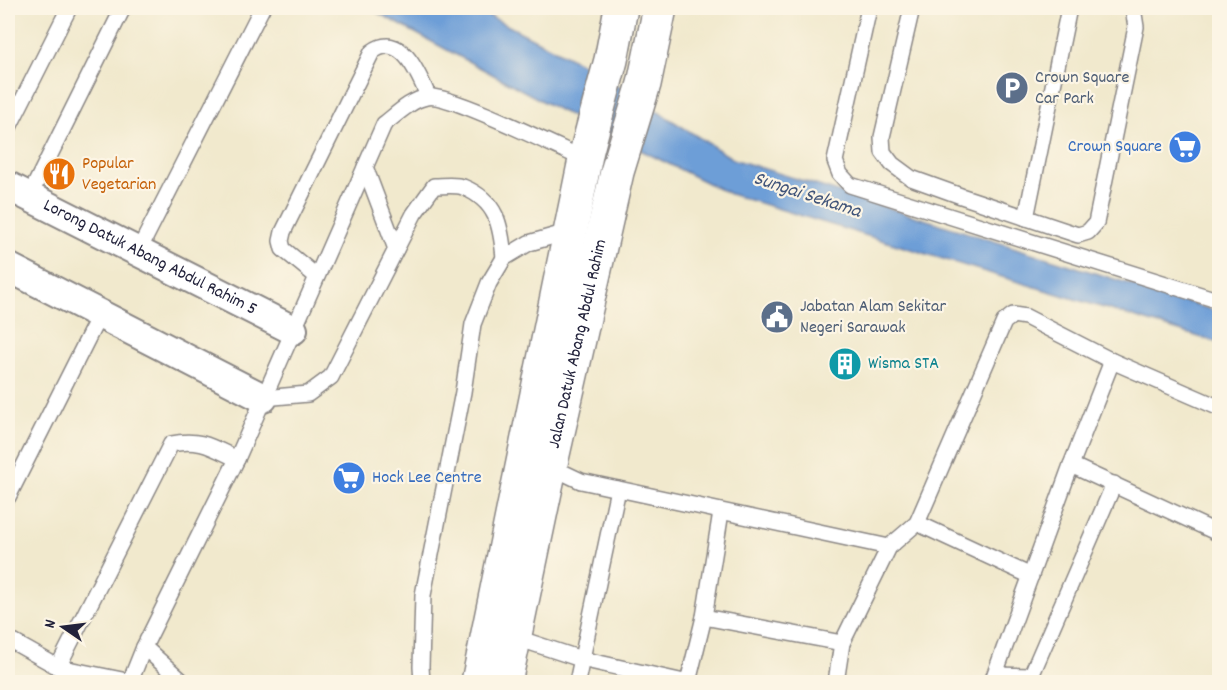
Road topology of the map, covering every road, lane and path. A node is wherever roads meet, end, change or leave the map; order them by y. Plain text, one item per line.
1 (69, 8) edge
2 (123, 8) edge
3 (262, 8) edge
4 (621, 8) edge
5 (660, 8) edge
6 (869, 8) edge
7 (912, 8) edge
8 (1070, 8) edge
9 (1133, 8) edge
10 (428, 96) junction
11 (8, 129) edge
12 (586, 155) junction
13 (365, 167) junction
14 (18, 191) edge
15 (1026, 218) junction
16 (571, 231) junction
17 (396, 249) junction
18 (138, 252) junction
19 (504, 258) junction
20 (8, 267) edge
21 (316, 276) junction
22 (1220, 301) edge
23 (100, 314) junction
24 (293, 330) junction
25 (1112, 361) junction
26 (263, 398) junction
27 (1220, 408) edge
28 (237, 459) junction
29 (551, 463) junction
30 (1071, 465) junction
31 (1114, 484) junction
32 (618, 489) junction
33 (8, 496) edge
34 (722, 512) junction
35 (917, 523) junction
36 (1220, 534) edge
37 (889, 547) junction
38 (1031, 576) junction
39 (704, 617) junction
40 (514, 637) junction
41 (8, 639) edge
42 (842, 643) junction
43 (144, 647) junction
44 (581, 659) junction
45 (58, 667) junction
46 (421, 667) junction
47 (994, 679) edge
48 (131, 682) edge
49 (183, 682) edge
50 (413, 682) edge
51 (422, 682) edge
52 (478, 682) edge
53 (505, 682) edge
54 (577, 682) edge
55 (684, 682) edge
56 (688, 682) edge
57 (836, 682) edge

1 - 11 lane
2 - 14 lane
3 - 18 lane
4 - 12 street, Jalan Datuk Abang Abdul Rahim
5 - 29 street, Jalan Datuk Abang Abdul Rahim
6 - 22 lane
7 - 15 lane
8 - 15 lane
9 - 15 lane
10 - 12 lane
10 - 13 lane
10 - 21 lane
12 - 16 street, Jalan Datuk Abang Abdul Rahim
13 - 17 lane
13 - 21 lane
14 - 18 street, Lorong Datuk Abang Abdul Rahim 5
16 - 19 lane
16 - 52 street, Jalan Datuk Abang Abdul Rahim
17 - 19 lane
17 - 26 lane
18 - 24 street, Lorong Datuk Abang Abdul Rahim 5
19 - 46 lane
20 - 23 street
21 - 24 lane
23 - 26 street
23 - 33 lane
24 - 26 lane
25 - 27 lane
25 - 30 lane
25 - 35 lane
26 - 28 lane
28 - 43 lane
28 - 45 lane
29 - 32 lane
29 - 40 street, Jalan Datuk Abang Abdul Rahim
30 - 31 lane
30 - 38 lane
31 - 36 lane
31 - 47 lane
32 - 34 lane
32 - 44 lane
34 - 37 lane
34 - 39 lane
35 - 37 lane
35 - 38 lane
37 - 42 lane
38 - 47 lane
39 - 42 lane
39 - 56 lane
40 - 44 lane
40 - 53 street, Jalan Datuk Abang Abdul Rahim
41 - 45 lane
42 - 57 lane
43 - 48 lane
43 - 49 lane
44 - 54 lane
44 - 55 lane
45 - 48 lane
46 - 50 lane
46 - 51 lane

